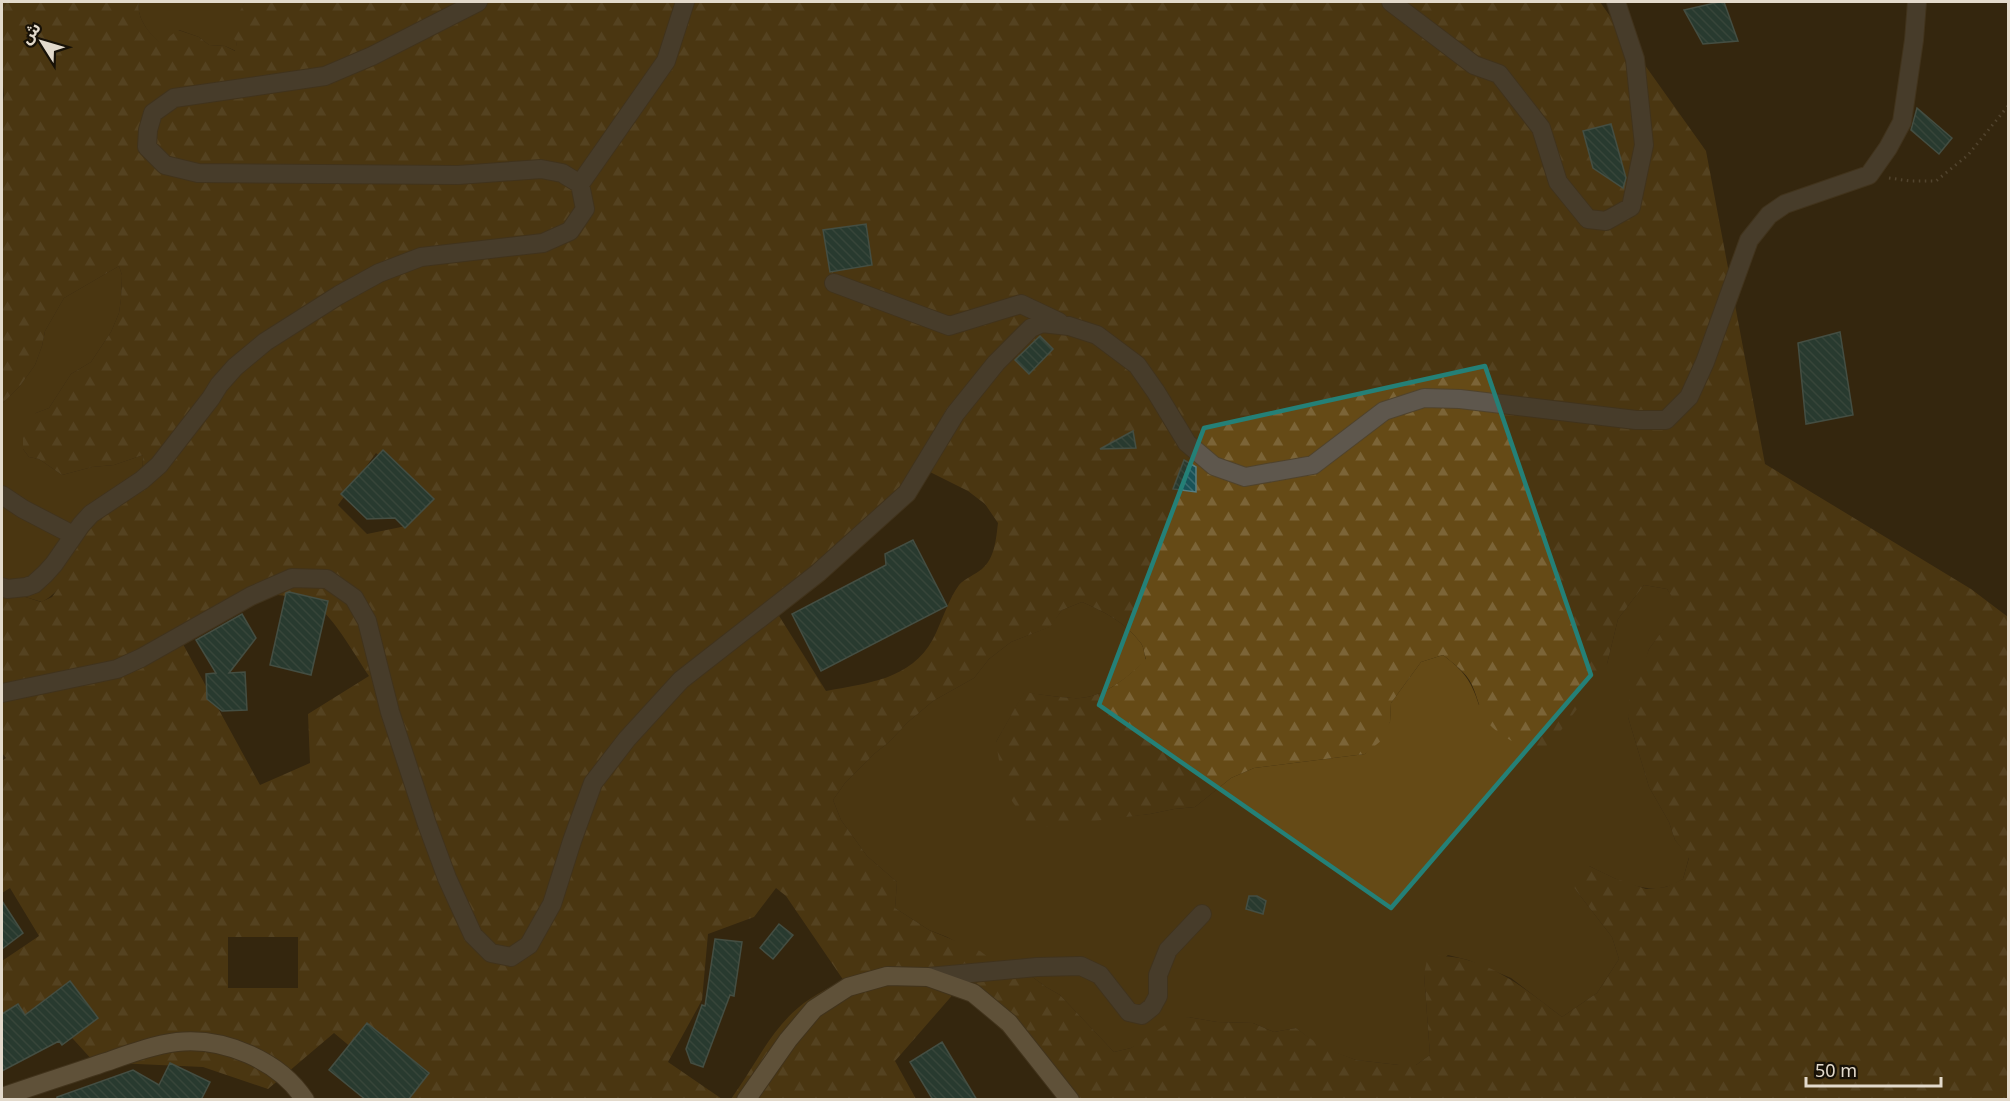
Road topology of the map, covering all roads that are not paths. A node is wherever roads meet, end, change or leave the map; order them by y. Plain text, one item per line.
1 (448, 2) edge
2 (478, 2) edge
3 (685, 2) edge
4 (1391, 2) edge
5 (1616, 2) edge
6 (1917, 2) edge
7 (423, 29) junction
8 (579, 184) junction
9 (834, 284) dead end
10 (1069, 326) junction
11 (2, 495) edge
12 (73, 535) junction
13 (2, 587) edge
14 (2, 693) edge
15 (1202, 914) dead end
16 (928, 976) junction
17 (2, 1097) edge
18 (305, 1100) edge
19 (746, 1100) edge
20 (1070, 1100) edge

1 - 7 street
2 - 7 street
3 - 8 street
4 - 5 street
6 - 10 street
7 - 8 street
8 - 12 street
9 - 10 street
10 - 14 street
11 - 12 street
12 - 13 street
15 - 16 street
16 - 19 main road
16 - 20 main road
17 - 18 main road

